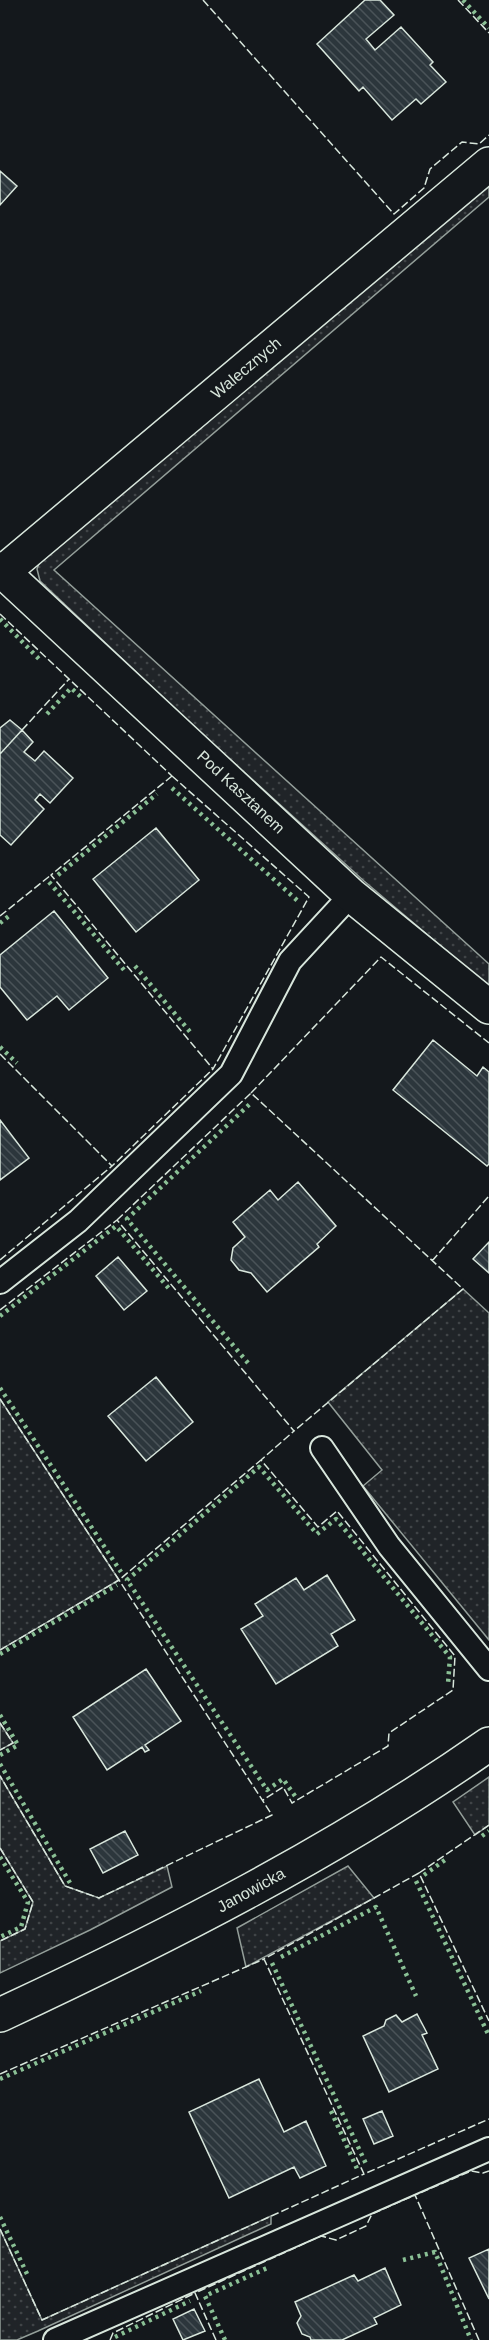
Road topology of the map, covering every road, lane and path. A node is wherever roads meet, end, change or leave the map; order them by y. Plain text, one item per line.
1 (489, 164) edge
2 (1, 572) edge
3 (351, 895) junction
4 (489, 1007) edge
5 (0, 1282) edge
6 (322, 1448) dead end
7 (489, 1669) edge
8 (489, 1744) edge
9 (0, 2015) edge
10 (489, 2149) edge
11 (54, 2340) edge

1 - 2 street, Walecznych
2 - 3 street, Pod Kasztanem
3 - 4 street, Pod Kasztanem
3 - 5 lane
6 - 7 lane
8 - 9 street, Janowicka
10 - 11 lane

